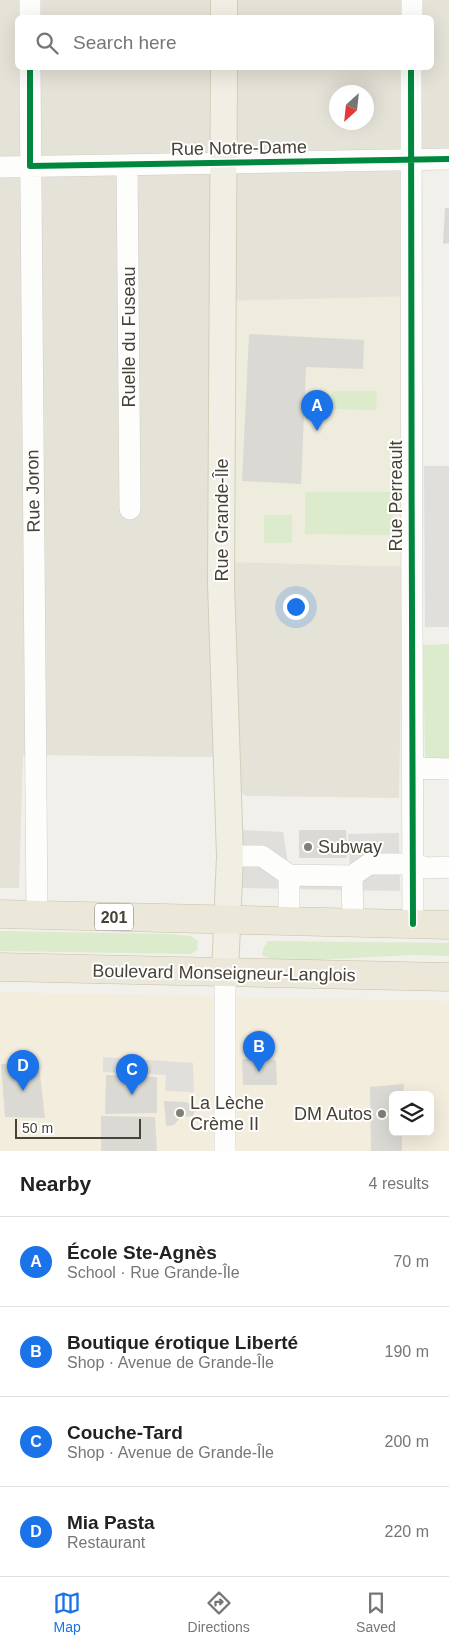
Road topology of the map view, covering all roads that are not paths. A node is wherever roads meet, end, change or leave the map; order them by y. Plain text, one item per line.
1 (30, 0) edge
2 (224, 0) edge
3 (412, 0) edge
4 (30, 15) edge
5 (224, 15) edge
6 (412, 15) edge
7 (30, 70) edge
8 (224, 70) edge
9 (411, 70) edge
10 (449, 159) edge
11 (411, 160) junction
12 (224, 163) junction
13 (127, 165) junction
14 (30, 166) junction
15 (0, 167) edge
16 (130, 509) dead end
17 (414, 768) junction
18 (449, 769) edge
19 (230, 856) junction
20 (412, 864) junction
21 (448, 868) edge
22 (289, 875) junction
23 (352, 876) junction
24 (0, 914) edge
25 (37, 915) junction
26 (228, 920) junction
27 (289, 921) junction
28 (353, 923) junction
29 (413, 924) junction
30 (449, 925) edge
31 (0, 967) edge
32 (225, 972) junction
33 (449, 977) edge
34 (225, 1151) edge

1 - 4 street
2 - 5 main road
3 - 6 street
7 - 14 street, Rue Joron
8 - 12 main road, Rue Grande-Île
9 - 11 street, Rue Perreault
10 - 11 street, Rue Notre-Dame
11 - 12 street, Rue Notre-Dame
11 - 17 street, Rue Perreault
12 - 13 street, Rue Notre-Dame
12 - 19 main road, Rue Grande-Île
13 - 14 street, Rue Notre-Dame
13 - 16 street, Ruelle du Fuseau
14 - 15 street, Rue Notre-Dame
14 - 25 street, Rue Joron
17 - 18 street
17 - 20 street, Rue Perreault
19 - 22 street
19 - 26 main road, Rue Grande-Île
20 - 21 street
20 - 23 street
20 - 29 street, Rue Perreault
22 - 23 street
22 - 27 street
23 - 28 street
24 - 25 highway, 201
25 - 26 highway, 201
26 - 27 highway, 201
26 - 32 main road, Rue Grande-Île
27 - 28 highway, 201
28 - 29 highway, 201
29 - 30 highway, 201
31 - 32 highway, Boulevard Monseigneur-Langlois
32 - 33 highway, Boulevard Monseigneur-Langlois
32 - 34 street

